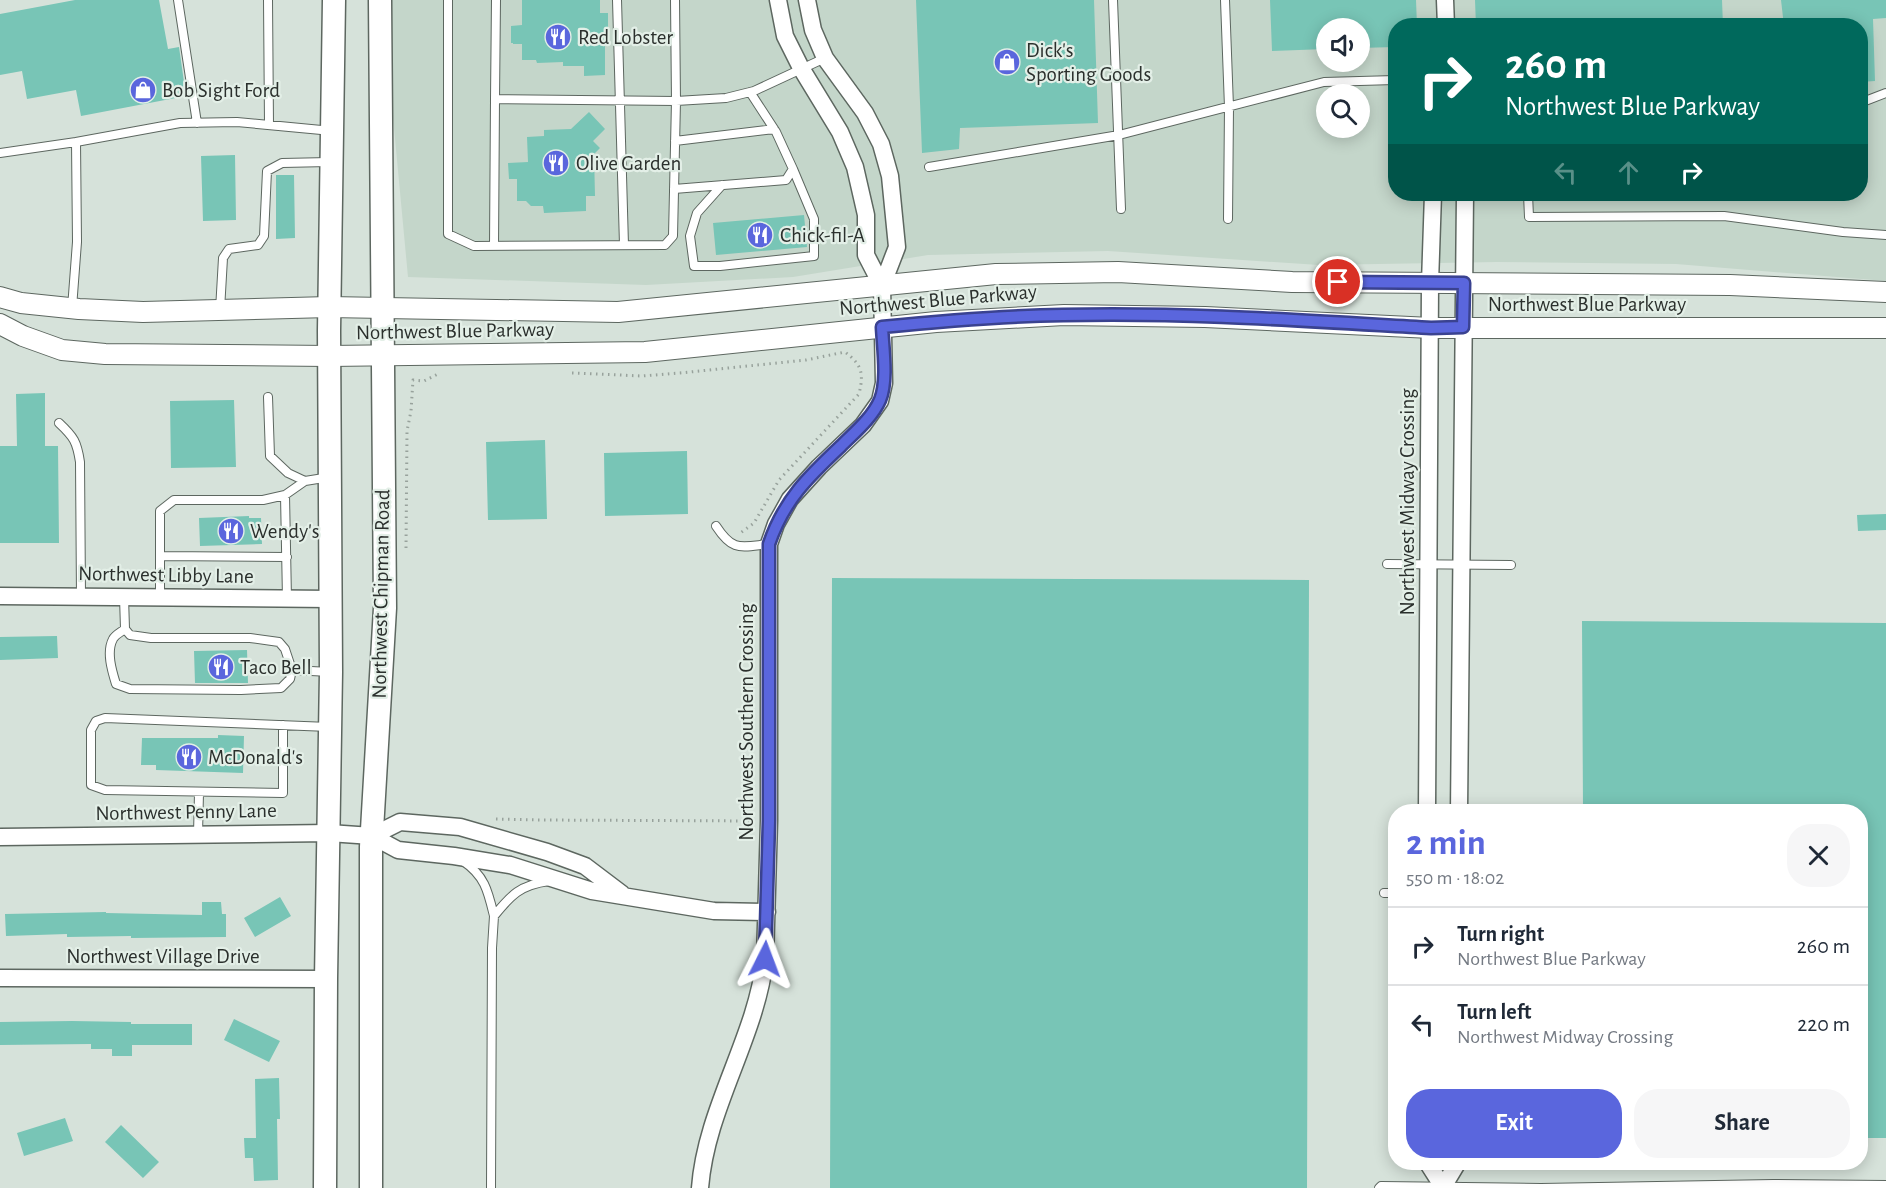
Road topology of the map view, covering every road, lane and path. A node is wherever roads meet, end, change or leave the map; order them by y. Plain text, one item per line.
1 (177, 0) edge
2 (268, 0) edge
3 (334, 0) edge
4 (380, 0) edge
5 (448, 0) edge
6 (496, 0) edge
7 (617, 0) edge
8 (675, 0) edge
9 (778, 0) edge
10 (807, 0) edge
11 (1113, 0) edge
12 (1225, 0) edge
13 (1445, 0) edge
14 (1446, 18) edge
15 (825, 58) junction
16 (801, 68) junction
17 (1388, 80) edge
18 (750, 92) junction
19 (1886, 93) edge
20 (495, 99) junction
21 (621, 100) junction
22 (676, 100) junction
23 (1868, 100) edge
24 (1229, 107) junction
25 (197, 123) junction
26 (269, 124) junction
27 (774, 129) junction
28 (333, 132) junction
29 (1119, 135) junction
30 (675, 141) junction
31 (76, 142) junction
32 (0, 153) edge
33 (332, 162) junction
34 (929, 166) dead end
35 (793, 169) junction
36 (722, 185) junction
37 (674, 189) junction
38 (1433, 201) edge
39 (1465, 201) edge
40 (1528, 201) edge
41 (1121, 209) dead end
42 (1228, 219) dead end
43 (1886, 235) edge
44 (624, 245) junction
45 (494, 246) junction
46 (1430, 283) junction
47 (1464, 283) junction
48 (882, 286) junction
49 (1886, 292) edge
50 (0, 297) edge
51 (329, 307) junction
52 (382, 307) junction
53 (72, 309) junction
54 (220, 310) junction
55 (0, 324) edge
56 (882, 327) junction
57 (1463, 327) junction
58 (1431, 328) junction
59 (1886, 328) edge
60 (329, 356) junction
61 (383, 356) junction
62 (446, 371) dead end
63 (566, 373) dead end
64 (268, 397) dead end
65 (59, 423) dead end
66 (330, 477) junction
67 (305, 481) junction
68 (285, 495) junction
69 (716, 526) dead end
70 (728, 542) junction
71 (769, 544) junction
72 (160, 556) junction
73 (287, 557) junction
74 (406, 558) dead end
75 (1387, 564) dead end
76 (1429, 564) junction
77 (1461, 564) junction
78 (1511, 565) dead end
79 (0, 596) edge
80 (81, 597) junction
81 (124, 597) junction
82 (160, 598) junction
83 (287, 599) junction
84 (331, 599) junction
85 (124, 629) junction
86 (292, 670) junction
87 (331, 672) junction
88 (284, 725) junction
89 (330, 727) junction
90 (199, 793) junction
91 (1427, 804) edge
92 (1459, 804) edge
93 (492, 818) dead end
94 (769, 821) junction
95 (329, 833) junction
96 (198, 834) junction
97 (372, 836) junction
98 (0, 837) edge
99 (454, 856) junction
100 (557, 880) junction
101 (1384, 893) dead end
102 (1388, 893) edge
103 (623, 895) junction
104 (767, 912) junction
105 (494, 916) junction
106 (0, 978) edge
107 (326, 979) junction
108 (1432, 1170) edge
109 (1453, 1170) edge
110 (1886, 1185) edge
111 (1443, 1186) junction
112 (325, 1188) edge
113 (371, 1188) edge
114 (491, 1188) edge
115 (700, 1188) edge
116 (1379, 1188) edge

1 - 25 lane
2 - 26 lane
3 - 28 main road
4 - 52 main road, Northwest Chipman Road
5 - 45 lane
6 - 20 lane
7 - 21 lane
8 - 22 lane
9 - 16 street, Northwest Southern Crossing
10 - 15 street, Northwest Southern Crossing
11 - 29 lane
12 - 24 lane
13 - 14 street
15 - 16 lane
15 - 48 street, Northwest Southern Crossing
16 - 18 lane
16 - 48 street, Northwest Southern Crossing
17 - 24 lane
18 - 22 lane
18 - 27 lane
19 - 23 lane
20 - 21 lane
20 - 45 lane
21 - 22 lane
21 - 44 lane
22 - 30 lane
24 - 29 lane
24 - 42 lane
25 - 26 lane
25 - 31 lane
26 - 28 lane
27 - 30 lane
27 - 35 lane
28 - 33 main road
29 - 34 lane
29 - 41 lane
30 - 37 lane
31 - 32 lane
31 - 53 lane
33 - 51 main road
33 - 54 lane
35 - 36 lane
35 - 36 lane
36 - 37 lane
37 - 44 lane
38 - 46 street, Northwest Midway Crossing
39 - 47 street
40 - 43 lane
44 - 45 lane
46 - 47 street, Northwest Blue Parkway
46 - 48 street, Northwest Blue Parkway
46 - 58 street, Northwest Midway Crossing
47 - 49 street, Northwest Blue Parkway
47 - 57 street
48 - 52 street, Northwest Blue Parkway
48 - 56 street, Northwest Southern Crossing
50 - 53 street, Northwest Blue Parkway
51 - 52 street, Northwest Blue Parkway
51 - 54 street, Northwest Blue Parkway
51 - 60 main road
52 - 61 main road, Northwest Chipman Road
53 - 54 street, Northwest Blue Parkway
55 - 60 street, Northwest Blue Parkway
56 - 58 street, Northwest Blue Parkway
56 - 61 street, Northwest Blue Parkway
56 - 71 street, Northwest Southern Crossing
57 - 58 street, Northwest Blue Parkway
57 - 59 street, Northwest Blue Parkway
57 - 77 street
58 - 76 street, Northwest Midway Crossing
60 - 61 street, Northwest Blue Parkway
60 - 66 main road
61 - 97 main road, Northwest Chipman Road
62 - 74 path
63 - 70 path
64 - 67 lane
65 - 80 lane
66 - 67 lane
66 - 84 main road
67 - 68 lane
68 - 72 lane
68 - 73 lane
69 - 70 lane
70 - 71 lane
71 - 94 street, Northwest Southern Crossing
72 - 73 lane
72 - 82 lane
73 - 83 lane
75 - 76 lane
76 - 77 lane
76 - 91 street, Northwest Midway Crossing
77 - 78 lane
77 - 92 street
79 - 80 street, Northwest Libby Lane
80 - 81 street, Northwest Libby Lane
81 - 82 street, Northwest Libby Lane
81 - 85 lane
82 - 83 street, Northwest Libby Lane
83 - 84 street, Northwest Libby Lane
84 - 87 main road
85 - 86 lane
85 - 86 lane
86 - 87 lane
87 - 89 main road
88 - 89 lane
88 - 90 lane
88 - 90 lane
89 - 95 main road
90 - 96 lane
93 - 94 path
94 - 104 street, Northwest Southern Crossing
95 - 96 street, Northwest Penny Lane
95 - 97 street, Northwest Penny Lane
95 - 107 main road
96 - 98 street, Northwest Penny Lane
97 - 99 street
97 - 103 street
97 - 113 main road, Northwest Chipman Road
99 - 100 street
99 - 105 lane
100 - 103 street
100 - 105 lane
101 - 102 lane
103 - 104 street
104 - 115 street, Northwest Southern Crossing
105 - 114 lane
106 - 107 street, Northwest Village Drive
107 - 112 main road
108 - 111 street
109 - 111 street
110 - 111 lane
111 - 116 lane

